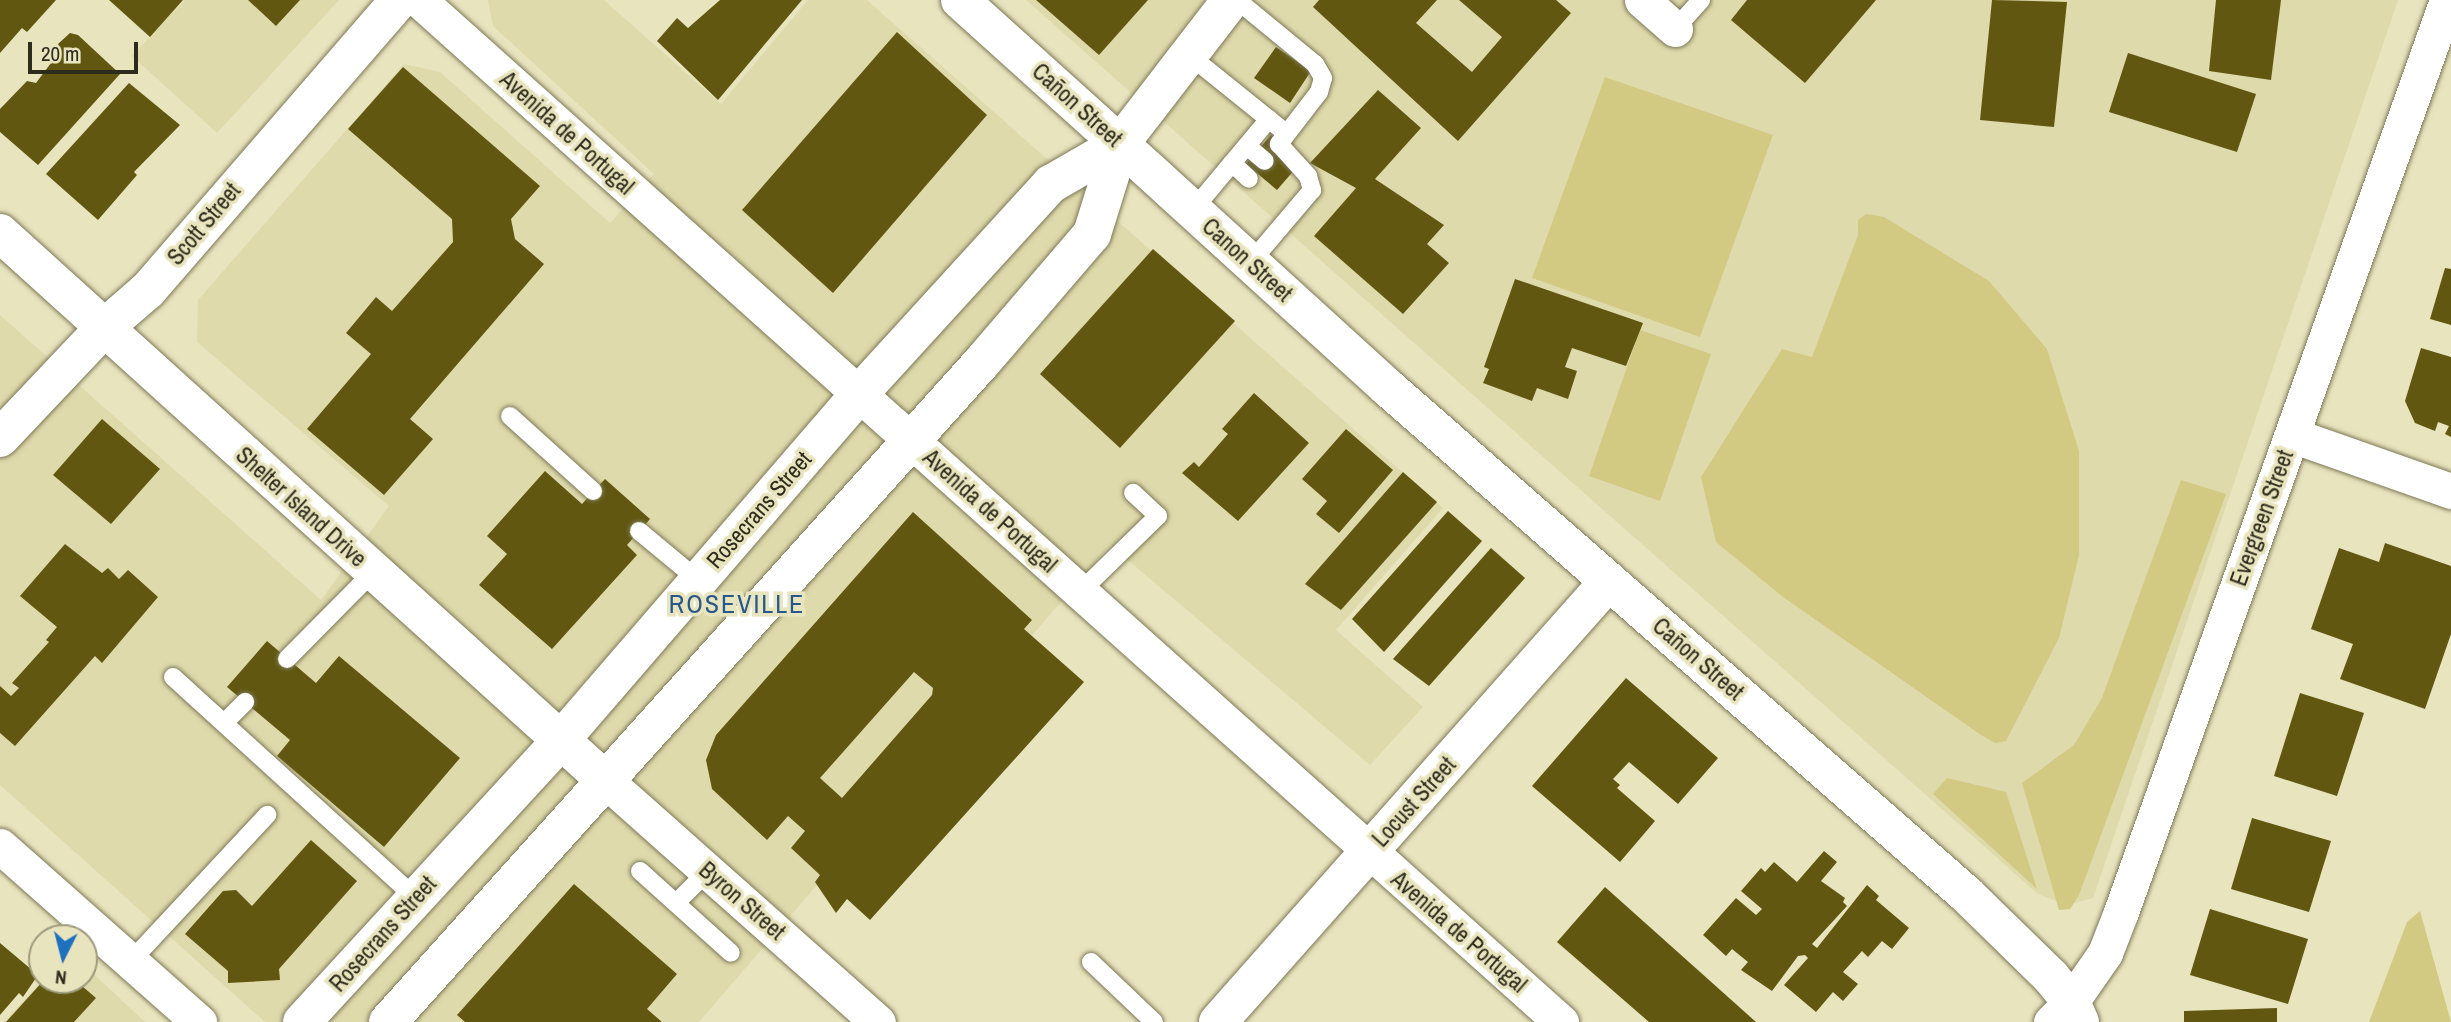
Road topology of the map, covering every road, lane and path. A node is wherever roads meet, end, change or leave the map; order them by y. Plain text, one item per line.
1 (398, 0) edge
2 (419, 0) edge
3 (960, 0) edge
4 (1231, 0) edge
5 (1237, 0) edge
6 (1642, 0) edge
7 (1701, 0) edge
8 (2447, 0) edge
9 (1675, 29) joint
10 (1189, 55) junction
11 (1269, 119) junction
12 (1286, 133) junction
13 (1120, 144) junction
14 (1247, 146) junction
15 (1265, 161) dead end
16 (1232, 163) junction
17 (1249, 179) dead end
18 (1192, 211) junction
19 (0, 233) edge
20 (1250, 263) junction
21 (1301, 308) joint
22 (103, 329) junction
23 (859, 394) junction
24 (510, 416) dead end
25 (2292, 435) junction
26 (0, 438) edge
27 (909, 439) junction
28 (593, 491) dead end
29 (2451, 491) edge
30 (1133, 494) dead end
31 (639, 531) dead end
32 (374, 571) junction
33 (698, 580) junction
34 (1609, 581) junction
35 (1080, 592) junction
36 (287, 659) dead end
37 (173, 677) dead end
38 (245, 702) dead end
39 (224, 723) junction
40 (560, 741) junction
41 (605, 780) junction
42 (267, 815) dead end
43 (0, 846) edge
44 (1368, 852) junction
45 (640, 871) dead end
46 (708, 871) junction
47 (416, 898) junction
48 (676, 903) junction
49 (730, 953) dead end
50 (131, 961) junction
51 (1091, 962) dead end
52 (2067, 1015) edge
53 (401, 1017) edge
54 (199, 1022) edge
55 (302, 1022) edge
56 (878, 1022) edge
57 (1154, 1022) edge
58 (1218, 1022) edge
59 (1561, 1022) edge

1 - 22 main road, Scott Street
2 - 23 street, Avenida de Portugal
3 - 13 main road, Cañon Street
4 - 10 main road, Rosecrans Street
5 - 12 lane
6 - 9 street
7 - 9 lane
8 - 25 street, Evergreen Street
10 - 11 lane
10 - 13 main road, Rosecrans Street
11 - 12 lane
11 - 14 lane
12 - 20 lane
13 - 18 main road, Cañon Street
13 - 23 main road, Rosecrans Street
13 - 27 main road, Rosecrans Street
14 - 15 lane
14 - 16 lane
16 - 17 lane
16 - 18 lane
18 - 20 main road, Canon Street
19 - 22 main road, Shelter Island Drive
20 - 21 main road, Canon Street
21 - 34 main road, Cañon Street
22 - 26 main road, Scott Street
22 - 32 main road, Shelter Island Drive
23 - 27 street, Avenida de Portugal
23 - 33 main road, Rosecrans Street
24 - 28 lane
25 - 29 street
25 - 52 street, Evergreen Street
27 - 35 street, Avenida de Portugal
27 - 41 main road, Rosecrans Street
30 - 35 lane
31 - 33 lane
32 - 36 lane
32 - 40 main road, Shelter Island Drive
33 - 40 main road, Rosecrans Street
34 - 44 main road, Locust Street
34 - 52 main road, Cañon Street
35 - 44 street, Avenida de Portugal
37 - 39 lane
38 - 39 lane
39 - 47 lane
40 - 41 main road, Shelter Island Drive
40 - 47 main road, Rosecrans Street
41 - 46 street, Byron Street
41 - 53 main road, Rosecrans Street
42 - 50 lane
43 - 50 street
44 - 58 main road, Locust Street
44 - 59 street, Avenida de Portugal
45 - 48 lane
46 - 48 lane
46 - 56 street, Byron Street
47 - 55 main road, Rosecrans Street
48 - 49 lane
50 - 54 street
51 - 57 lane

